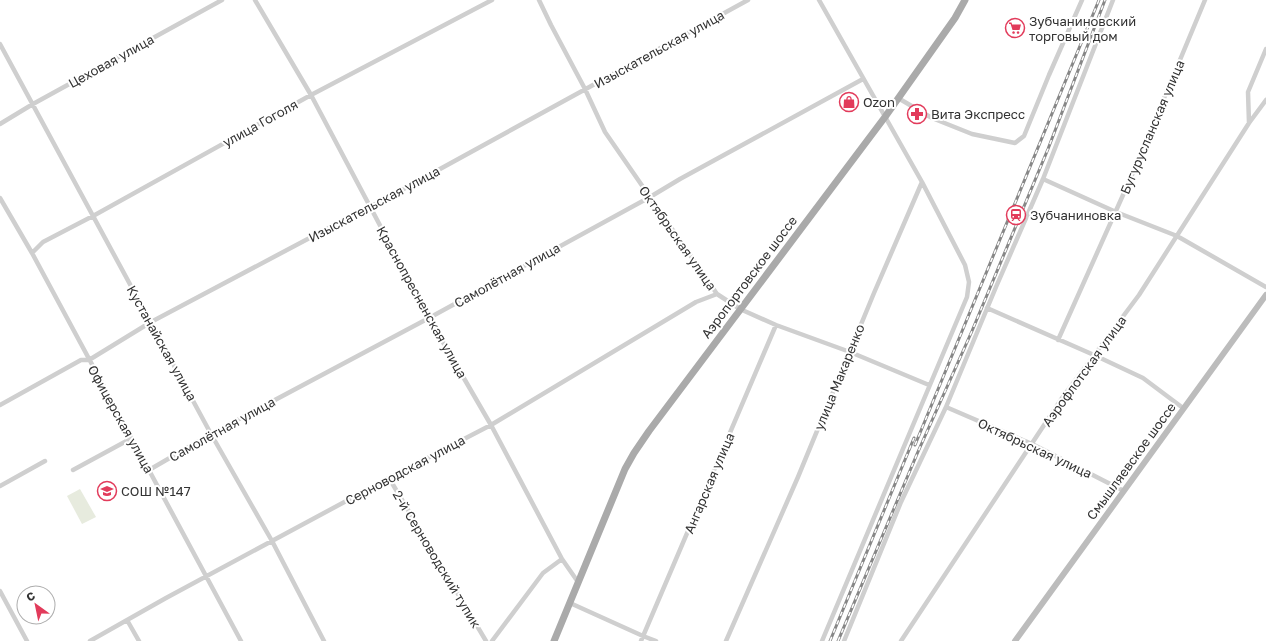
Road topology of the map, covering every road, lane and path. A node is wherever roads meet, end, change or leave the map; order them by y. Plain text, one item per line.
1 (222, 0) edge
2 (255, 0) edge
3 (492, 0) edge
4 (539, 0) edge
5 (748, 0) edge
6 (819, 0) edge
7 (965, 0) edge
8 (1082, 0) edge
9 (1113, 0) edge
10 (1204, 0) edge
11 (0, 44) edge
12 (1266, 49) edge
13 (863, 79) junction
14 (585, 89) junction
15 (311, 95) junction
16 (898, 98) junction
17 (1266, 100) edge
18 (33, 104) junction
19 (885, 116) junction
20 (1249, 123) junction
21 (0, 124) edge
22 (1043, 178) junction
23 (922, 182) junction
24 (650, 197) junction
25 (0, 198) edge
26 (370, 206) junction
27 (1116, 212) junction
28 (93, 216) junction
29 (1177, 236) junction
30 (32, 253) junction
31 (1266, 287) edge
32 (717, 294) junction
33 (1266, 295) edge
34 (987, 308) junction
35 (740, 309) junction
36 (430, 318) junction
37 (151, 322) junction
38 (776, 325) junction
39 (1058, 340) junction
40 (850, 352) junction
41 (1094, 355) junction
42 (89, 360) junction
43 (929, 385) junction
44 (0, 405) edge
45 (946, 408) junction
46 (1183, 408) junction
47 (491, 425) junction
48 (211, 434) junction
49 (132, 438) junction
50 (1032, 444) junction
51 (45, 461) dead end
52 (73, 470) dead end
53 (150, 470) junction
54 (389, 478) junction
55 (0, 486) edge
56 (1124, 491) junction
57 (272, 541) junction
58 (562, 559) junction
59 (206, 576) junction
60 (578, 582) junction
61 (0, 591) edge
62 (570, 602) junction
63 (127, 620) junction
64 (642, 639) edge
65 (27, 641) edge
66 (90, 641) edge
67 (139, 641) edge
68 (241, 641) edge
69 (324, 641) edge
70 (486, 641) edge
71 (492, 641) edge
72 (554, 641) edge
73 (656, 641) edge
74 (726, 641) edge
75 (822, 641) edge
76 (844, 641) edge
77 (901, 641) edge
78 (1015, 641) edge

1 - 18 street, Цеховая улица
2 - 15 street, Краснопресненская улица
3 - 15 street, улица Гоголя
4 - 14 street, Октябрьская улица
5 - 14 street, Изыскательская улица
6 - 13 street
7 - 16 main road, Аэропортовское шоссе
8 - 16 street
9 - 22 street
10 - 27 street, Бугурусланская улица
11 - 18 street, Кустанайская улица
12 - 20 street
13 - 19 street
13 - 24 street, Самолётная улица
14 - 24 street, Октябрьская улица
14 - 26 street, Изыскательская улица
15 - 26 street, Краснопресненская улица
15 - 28 street, улица Гоголя
16 - 19 main road, Аэропортовское шоссе
17 - 20 street, Аэрофлотская улица
18 - 21 street, Цеховая улица
18 - 28 street, Кустанайская улица
19 - 23 street
19 - 35 main road, Аэропортовское шоссе
20 - 29 street, Аэрофлотская улица
22 - 27 street
22 - 34 street
23 - 40 street, улица Макаренко
23 - 43 street
24 - 32 street, Октябрьская улица
24 - 36 street, Самолётная улица
25 - 30 street, Офицерская улица
26 - 36 street, Краснопресненская улица
26 - 37 street, Изыскательская улица
27 - 29 street
27 - 39 street, Бугурусланская улица
28 - 30 street, улица Гоголя
28 - 37 street, Кустанайская улица
29 - 31 street
29 - 41 street, Аэрофлотская улица
30 - 42 street, Офицерская улица
32 - 35 street, Октябрьская улица
32 - 47 street, Серноводская улица
33 - 46 street, Смышляевское шоссе
34 - 39 street
34 - 45 street
35 - 38 street, Октябрьская улица
35 - 60 main road, Аэропортовское шоссе
36 - 47 street, Краснопресненская улица
36 - 48 street, Самолётная улица
37 - 42 street, Изыскательская улица
37 - 48 street, Кустанайская улица
38 - 40 street, Октябрьская улица
38 - 64 street, Ангарская улица
39 - 41 street
40 - 43 street, Октябрьская улица
40 - 74 street, улица Макаренко
41 - 46 street
41 - 50 street, Аэрофлотская улица
42 - 44 street, Изыскательская улица
42 - 49 street, Офицерская улица
43 - 75 street
45 - 50 street, Октябрьская улица
45 - 76 street
46 - 56 street, Смышляевское шоссе
47 - 54 street, Серноводская улица
47 - 58 street, Краснопресненская улица
48 - 53 street, Самолётная улица
48 - 57 street, Кустанайская улица
49 - 52 street
49 - 53 street, Офицерская улица
50 - 56 street, Октябрьская улица
50 - 77 street, Аэрофлотская улица
51 - 55 street
53 - 59 street, Офицерская улица
54 - 57 street, Серноводская улица
54 - 70 street, 2-й Серноводский тупик
56 - 78 street, Смышляевское шоссе
57 - 59 street, Серноводская улица
57 - 69 street, Кустанайская улица
58 - 60 street, Краснопресненская улица
58 - 71 street
59 - 63 street, Серноводская улица
59 - 68 street, Офицерская улица
60 - 62 main road, Аэропортовское шоссе
61 - 65 street
62 - 64 street
62 - 72 main road, Аэропортовское шоссе
63 - 66 street, Серноводская улица
63 - 67 street
64 - 73 street

